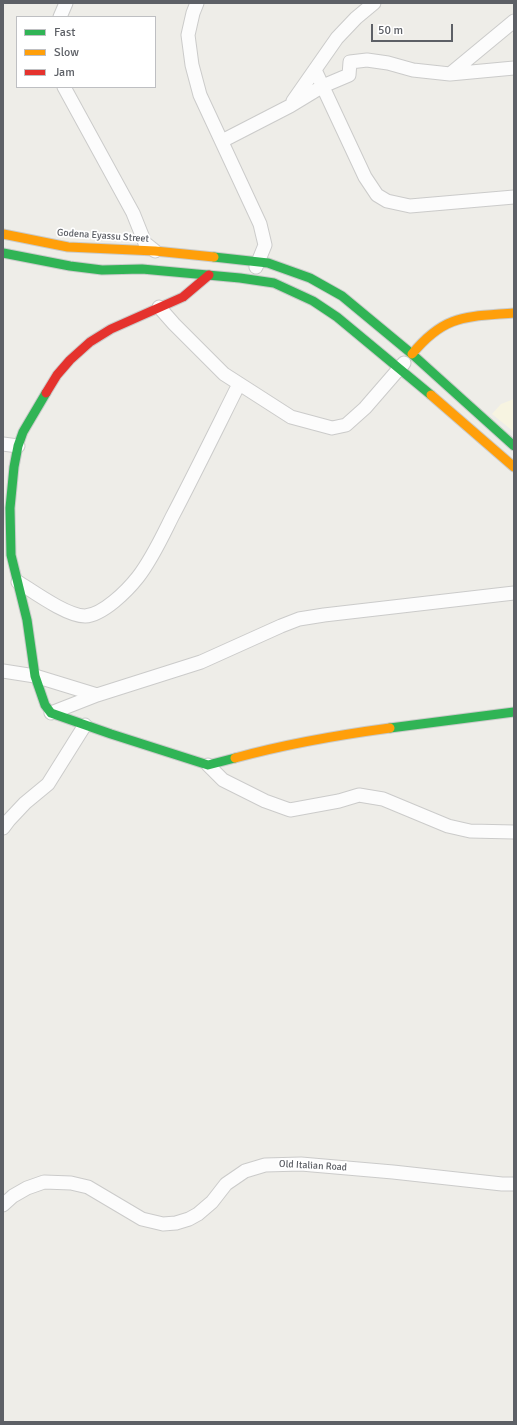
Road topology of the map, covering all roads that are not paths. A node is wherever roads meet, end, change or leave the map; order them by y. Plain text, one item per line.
1 (66, 3) edge
2 (197, 3) edge
3 (374, 3) edge
4 (60, 16) edge
5 (514, 21) edge
6 (514, 68) edge
7 (315, 70) junction
8 (450, 74) junction
9 (323, 86) junction
10 (65, 88) edge
11 (290, 106) junction
12 (222, 141) junction
13 (514, 197) edge
14 (3, 234) edge
15 (155, 251) junction
16 (3, 253) edge
17 (259, 261) junction
18 (209, 275) junction
19 (250, 279) junction
20 (159, 307) junction
21 (514, 313) edge
22 (412, 354) junction
23 (400, 368) junction
24 (239, 384) junction
25 (3, 444) edge
26 (18, 446) junction
27 (514, 446) edge
28 (514, 451) edge
29 (506, 460) junction
30 (514, 467) edge
31 (18, 582) junction
32 (514, 593) edge
33 (3, 671) edge
34 (35, 676) junction
35 (97, 695) junction
36 (514, 712) edge
37 (51, 713) junction
38 (85, 725) junction
39 (208, 765) junction
40 (3, 828) edge
41 (514, 832) edge
42 (514, 1184) edge
43 (3, 1205) edge

1 - 4 street
2 - 12 street
3 - 7 street
5 - 8 street
6 - 8 street
7 - 9 street
7 - 11 street
8 - 9 street
9 - 11 street
9 - 13 street
10 - 15 street
11 - 12 street
12 - 17 street
14 - 15 main road, Godena Eyassu Street
15 - 17 main road, Godena Eyassu Street
16 - 18 main road
17 - 19 street
17 - 22 main road, Godena Eyassu Street
18 - 19 main road
18 - 20 main road
19 - 23 main road
20 - 24 street
20 - 26 main road
21 - 22 main road
22 - 23 street
22 - 27 main road, Godena Eyassu Street
23 - 24 street
23 - 29 main road
24 - 31 street
25 - 26 street
26 - 31 main road
28 - 29 main road
29 - 30 main road
31 - 34 main road
32 - 35 street
33 - 34 street
34 - 35 street
34 - 37 main road
35 - 37 street
36 - 39 main road
37 - 38 main road
38 - 39 main road
38 - 40 street
39 - 41 street
42 - 43 street, Old Italian Road

